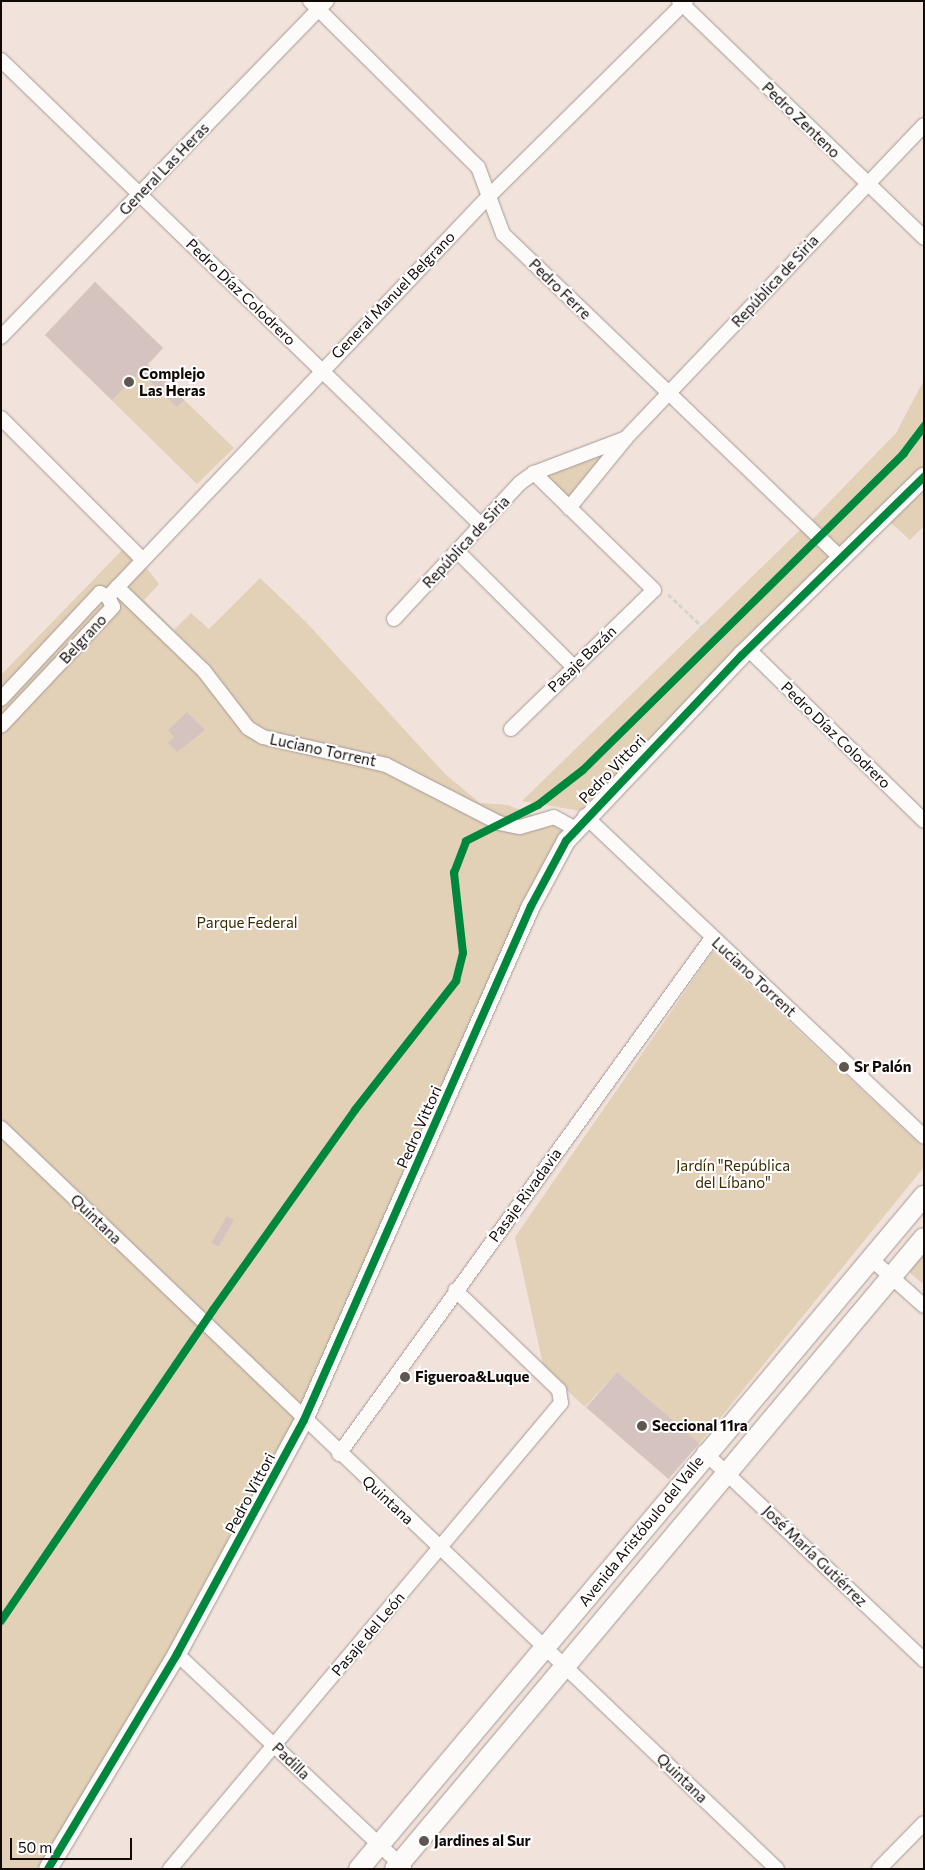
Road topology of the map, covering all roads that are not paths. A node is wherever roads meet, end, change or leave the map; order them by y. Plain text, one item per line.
1 (682, 2) edge
2 (318, 4) edge
3 (1, 60) edge
4 (924, 125) edge
5 (867, 183) junction
6 (140, 194) junction
7 (489, 196) junction
8 (924, 238) edge
9 (1, 337) edge
10 (321, 370) junction
11 (668, 394) junction
12 (1, 418) edge
13 (626, 438) junction
14 (534, 473) junction
15 (924, 477) edge
16 (569, 508) junction
17 (481, 525) junction
18 (457, 551) junction
19 (840, 557) junction
20 (142, 559) junction
21 (112, 592) junction
22 (394, 619) dead end
23 (745, 652) junction
24 (574, 667) junction
25 (1, 699) edge
26 (1, 726) edge
27 (511, 729) dead end
28 (924, 821) edge
29 (580, 822) junction
30 (712, 938) junction
31 (1, 1128) edge
32 (924, 1137) edge
33 (924, 1196) edge
34 (924, 1238) edge
35 (870, 1258) junction
36 (891, 1276) junction
37 (455, 1290) junction
38 (922, 1302) edge
39 (304, 1420) junction
40 (704, 1452) junction
41 (339, 1454) junction
42 (725, 1470) junction
43 (440, 1549) junction
44 (546, 1648) junction
45 (177, 1654) junction
46 (924, 1660) edge
47 (564, 1665) junction
48 (275, 1745) junction
49 (924, 1823) edge
50 (380, 1846) junction
51 (400, 1867) edge
52 (48, 1869) edge
53 (170, 1869) edge
54 (360, 1869) edge
55 (777, 1869) edge
56 (879, 1869) edge

1 - 5 street, Pedro Zenteno
1 - 7 street, General Manuel Belgrano
2 - 6 street, General Las Heras
2 - 7 street, Pedro Ferre
3 - 6 street, Pedro Díaz Colodrero
4 - 5 street, República de Siria
5 - 8 street, Pedro Zenteno
5 - 11 street, República de Siria
6 - 9 street, General Las Heras
6 - 10 street, Pedro Díaz Colodrero
7 - 10 street, General Manuel Belgrano
7 - 11 street, Pedro Ferre
10 - 17 street, Pedro Díaz Colodrero
10 - 20 street, General Manuel Belgrano
11 - 13 street, República de Siria
11 - 19 street, Pedro Ferre
12 - 20 street
13 - 14 street, República de Siria
13 - 16 street, República de Siria
14 - 16 street
14 - 17 street, República de Siria
15 - 19 street, Pedro Vittori
16 - 24 street, Pasaje Bazán
17 - 18 street, República de Siria
18 - 22 street, República de Siria
18 - 24 street
19 - 23 street, Pedro Vittori
20 - 21 street, General Manuel Belgrano
21 - 25 street, Belgrano
21 - 26 street, Belgrano
21 - 29 street, Luciano Torrent
23 - 28 street, Pedro Díaz Colodrero
23 - 29 street, Pedro Vittori
24 - 27 street, Pasaje Bazán
29 - 30 street, Luciano Torrent
29 - 39 street, Pedro Vittori
30 - 32 street, Luciano Torrent
30 - 37 street, Pasaje Rivadavia
31 - 39 street, Quintana
33 - 35 main road, Avenida Aristóbulo del Valle
34 - 36 main road, Avenida Aristóbulo del Valle
35 - 36 street
35 - 40 main road, Avenida Aristóbulo del Valle
36 - 38 street
36 - 42 main road, Avenida Aristóbulo del Valle
37 - 41 street, Pasaje Rivadavia
37 - 43 street, Pasaje del León
39 - 41 street, Quintana
39 - 45 street, Pedro Vittori
40 - 42 street, José María Gutiérrez
40 - 44 main road, Avenida Aristóbulo del Valle
41 - 43 street, Quintana
42 - 46 street, José María Gutiérrez
42 - 47 main road, Avenida Aristóbulo del Valle
43 - 44 street, Quintana
43 - 48 street, Pasaje del León
44 - 47 street, Quintana
44 - 50 main road, Avenida Aristóbulo del Valle
45 - 48 street, Padilla
45 - 52 street, Pedro Vittori
47 - 51 main road, Avenida Aristóbulo del Valle
47 - 55 street, Quintana
48 - 50 street, Padilla
48 - 53 street, Pasaje del León
49 - 56 street
50 - 51 street, Padilla
50 - 54 main road, Avenida Aristóbulo del Valle

